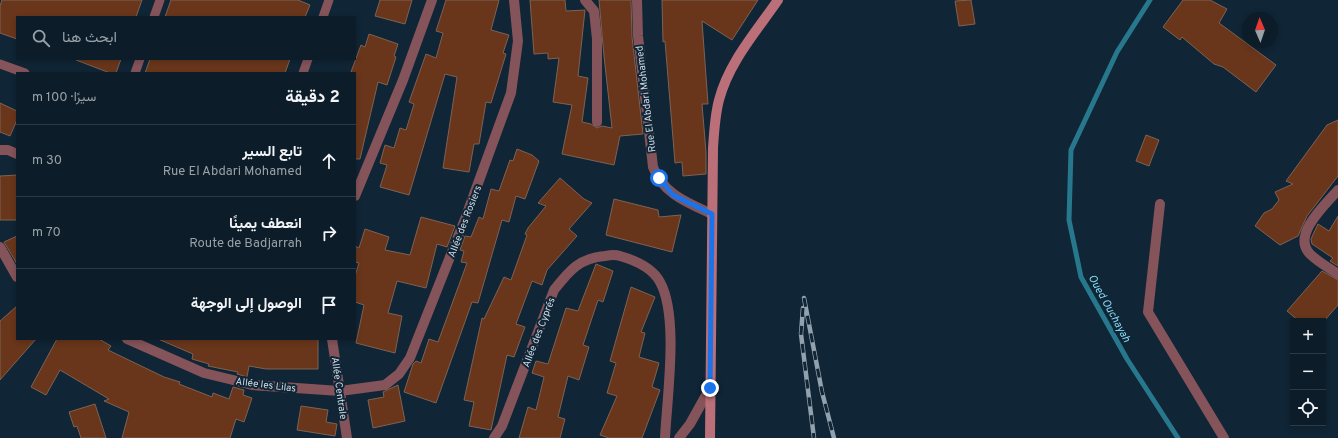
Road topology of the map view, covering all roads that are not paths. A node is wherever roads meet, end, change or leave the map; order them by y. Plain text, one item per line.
1 (160, 0) edge
2 (329, 0) edge
3 (432, 0) edge
4 (514, 0) edge
5 (585, 0) edge
6 (637, 0) edge
7 (778, 0) edge
8 (154, 16) edge
9 (323, 16) edge
10 (140, 60) edge
11 (308, 60) edge
12 (0, 64) edge
13 (22, 72) edge
14 (135, 72) edge
15 (303, 72) edge
16 (597, 122) dead end
17 (0, 150) edge
18 (16, 154) edge
19 (1338, 190) edge
20 (356, 194) edge
21 (1160, 204) dead end
22 (712, 214) junction
23 (0, 247) edge
24 (1338, 274) edge
25 (16, 275) edge
26 (129, 340) edge
27 (332, 340) edge
28 (710, 388) junction
29 (340, 391) junction
30 (347, 438) edge
31 (494, 438) edge
32 (665, 438) edge
33 (679, 438) edge
34 (710, 438) edge
35 (1224, 438) edge

1 - 8 lane
2 - 9 lane
3 - 20 street
4 - 29 street, Allée des Rosiers
5 - 16 street
6 - 22 street, Rue El Abdari Mohamed
7 - 22 main road
10 - 14 lane
11 - 15 lane
12 - 13 lane
17 - 18 street
19 - 24 street
21 - 35 street
22 - 28 main road
23 - 25 street
26 - 29 street, Allée les Lilas
27 - 29 street, Allée Centrale
28 - 33 street
28 - 34 main road
29 - 30 street, Allée Centrale
31 - 32 street, Allée des Cyprés

